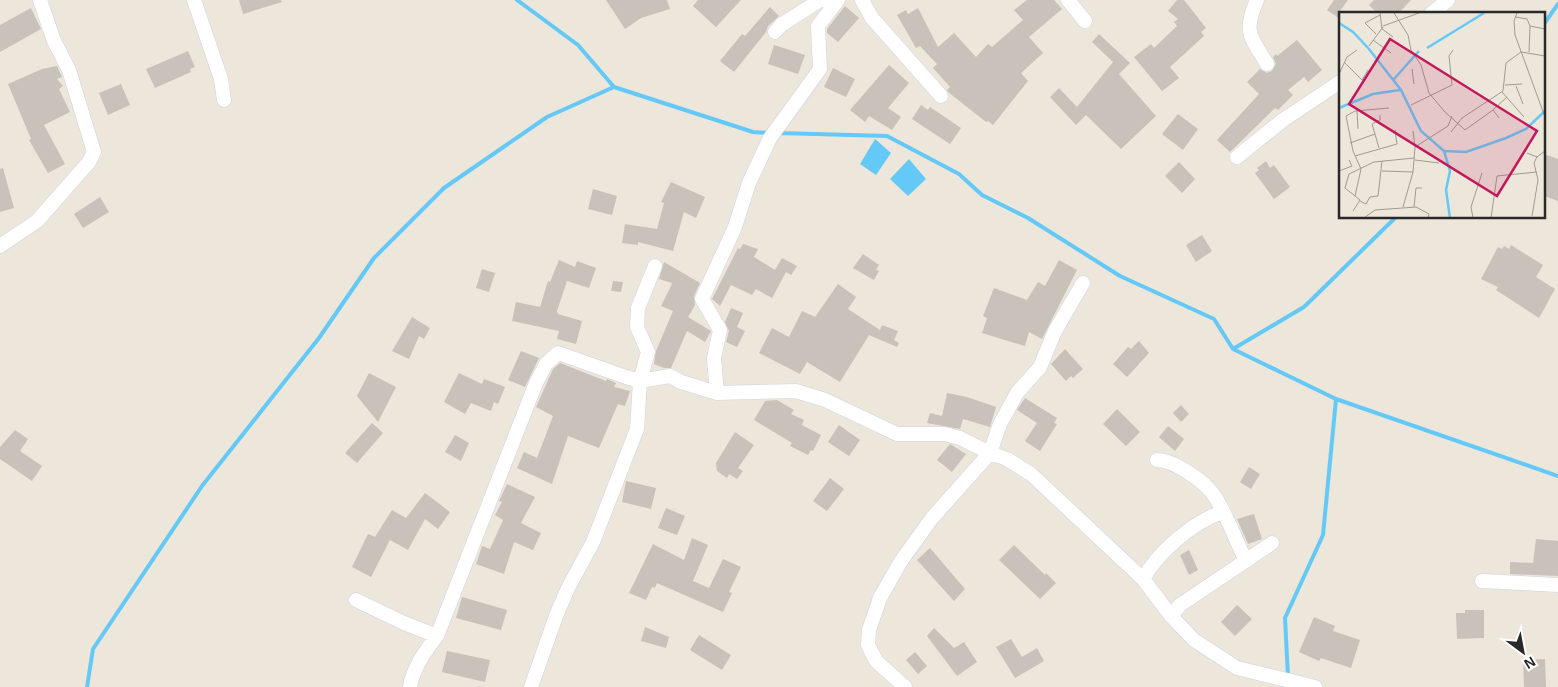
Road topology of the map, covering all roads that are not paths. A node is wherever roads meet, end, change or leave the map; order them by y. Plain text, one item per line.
1 (40, 0) edge
2 (194, 0) edge
3 (838, 0) edge
4 (862, 0) edge
5 (1068, 0) edge
6 (1258, 0) edge
7 (1448, 0) edge
8 (1433, 12) edge
9 (1085, 21) dead end
10 (775, 32) dead end
11 (1267, 64) dead end
12 (1339, 83) edge
13 (941, 96) dead end
14 (224, 100) dead end
15 (1237, 157) dead end
16 (0, 246) edge
17 (655, 266) dead end
18 (1083, 283) dead end
19 (640, 381) junction
20 (716, 393) junction
21 (990, 453) junction
22 (1157, 460) dead end
23 (1222, 512) junction
24 (1272, 543) dead end
25 (1246, 560) junction
26 (1142, 578) junction
27 (1482, 581) dead end
28 (1558, 585) edge
29 (356, 600) dead end
30 (1171, 616) junction
31 (437, 636) junction
32 (410, 687) edge
33 (531, 687) edge
34 (905, 687) edge
35 (1315, 687) edge

1 - 16 street
2 - 14 street
3 - 10 street
3 - 20 street
4 - 13 street
5 - 9 street
6 - 11 street
7 - 8 street
12 - 15 street
17 - 19 street
18 - 21 street
19 - 20 street
19 - 31 street
19 - 33 street
20 - 21 street
21 - 26 street
21 - 34 street
22 - 23 street
23 - 25 street
23 - 26 street
24 - 25 street
25 - 30 street
26 - 30 street
27 - 28 street
29 - 31 street
30 - 35 street
31 - 32 street

